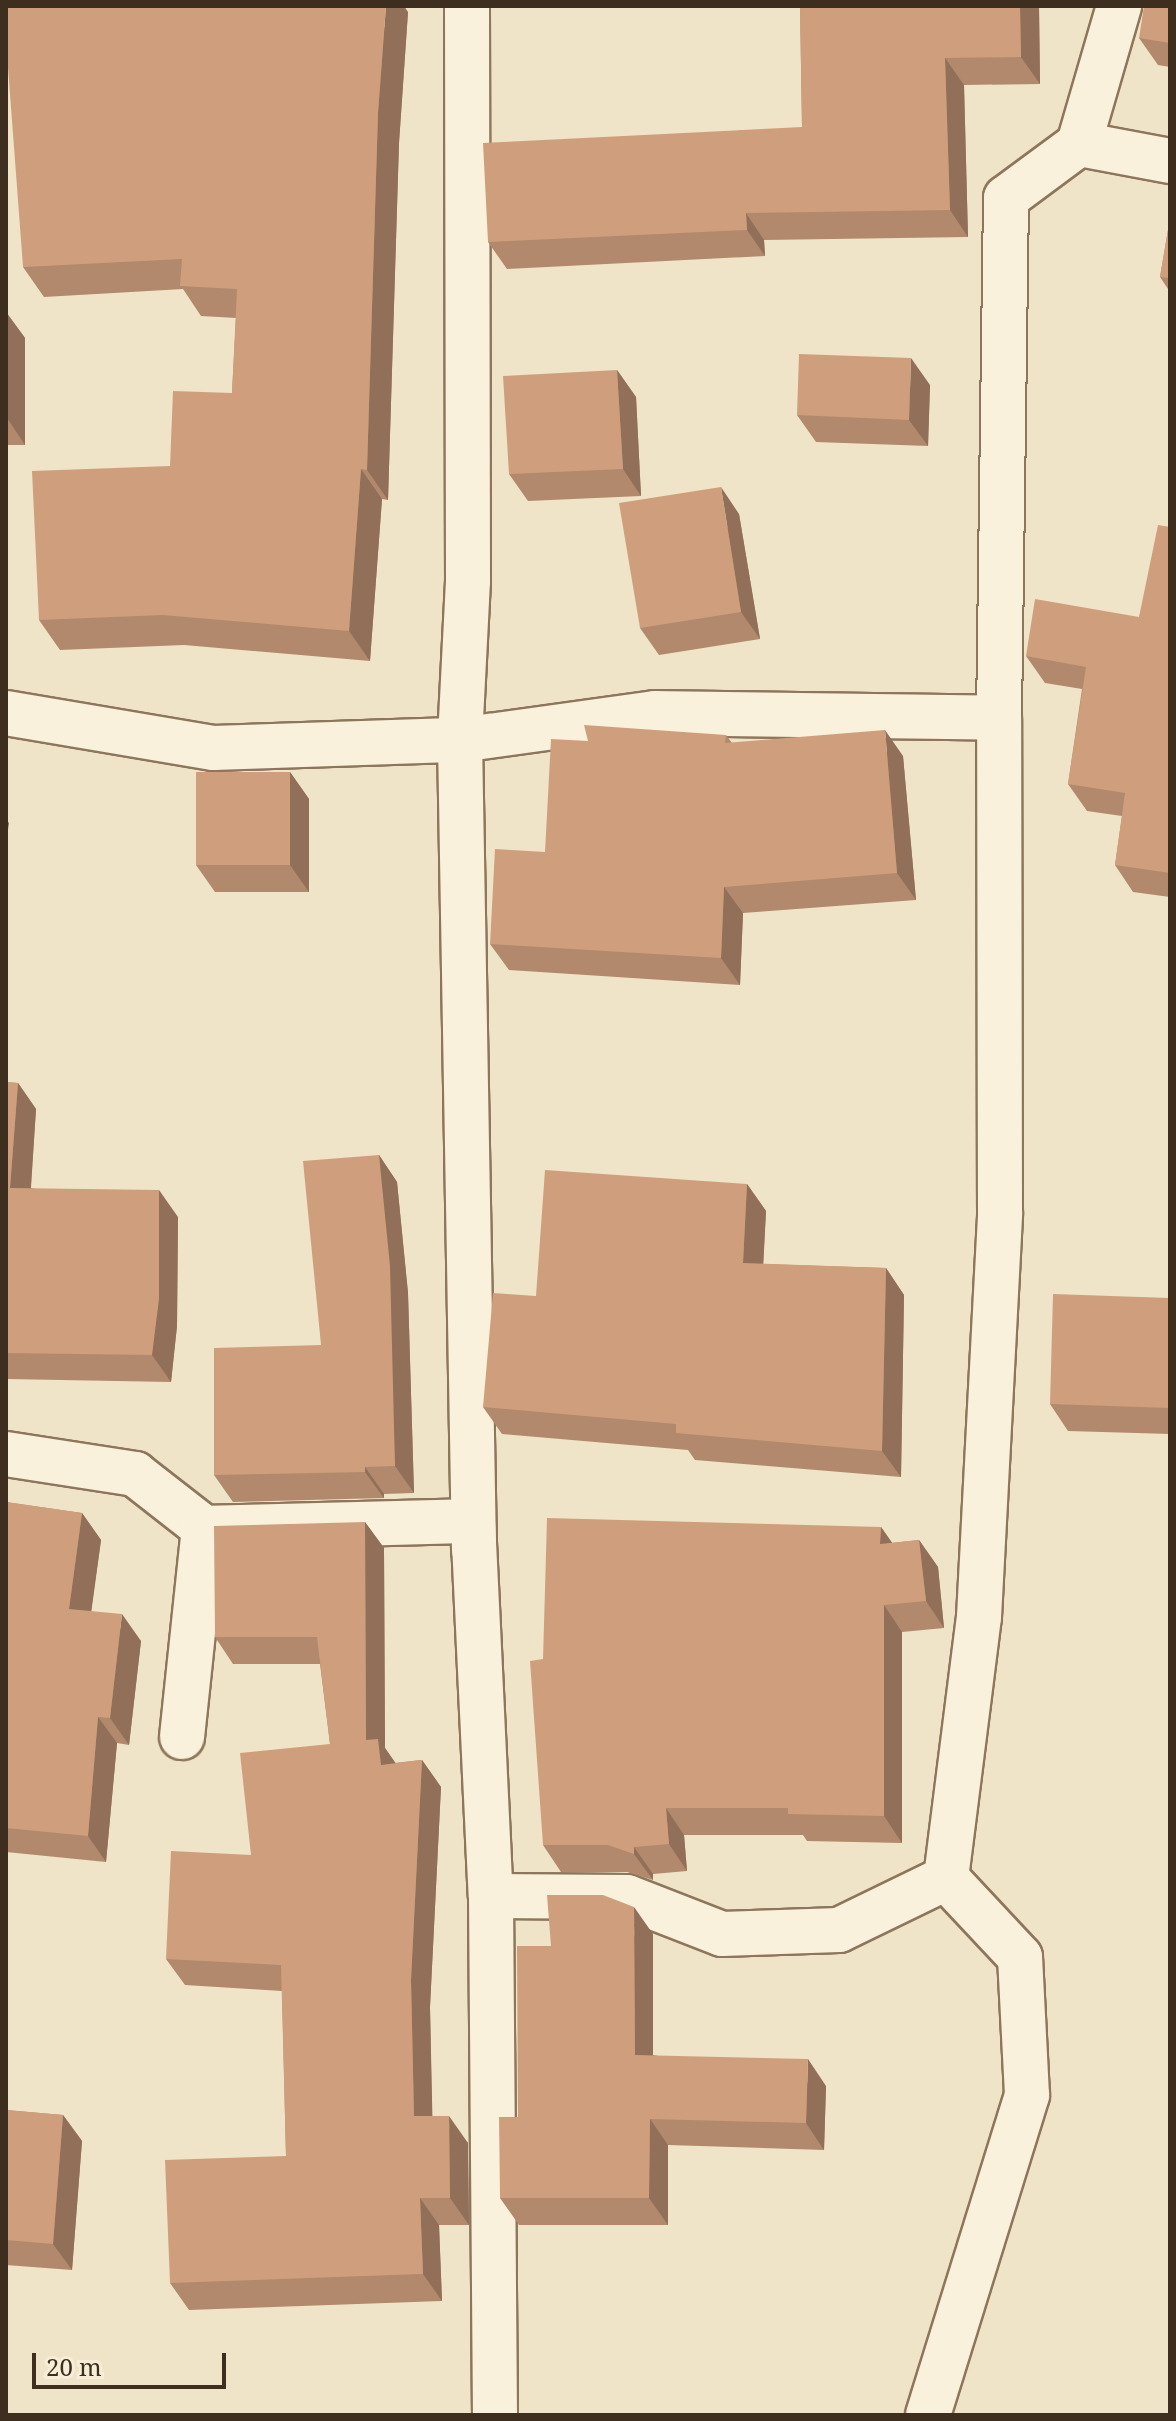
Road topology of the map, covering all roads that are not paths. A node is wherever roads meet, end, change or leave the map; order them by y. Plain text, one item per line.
1 (467, 6) edge
2 (1119, 6) edge
3 (1079, 144) junction
4 (1170, 161) edge
5 (6, 713) edge
6 (999, 718) junction
7 (460, 740) junction
8 (6, 1454) edge
9 (204, 1528) junction
10 (474, 1550) junction
11 (182, 1737) dead end
12 (946, 1878) junction
13 (491, 1896) junction
14 (495, 2415) edge
15 (928, 2415) edge

1 - 7 street
2 - 3 street
3 - 4 street
3 - 6 street
5 - 7 street
6 - 7 street
6 - 12 street
7 - 10 street
8 - 9 street
9 - 10 street
9 - 11 street
10 - 13 street
12 - 13 street
12 - 15 street
13 - 14 street

